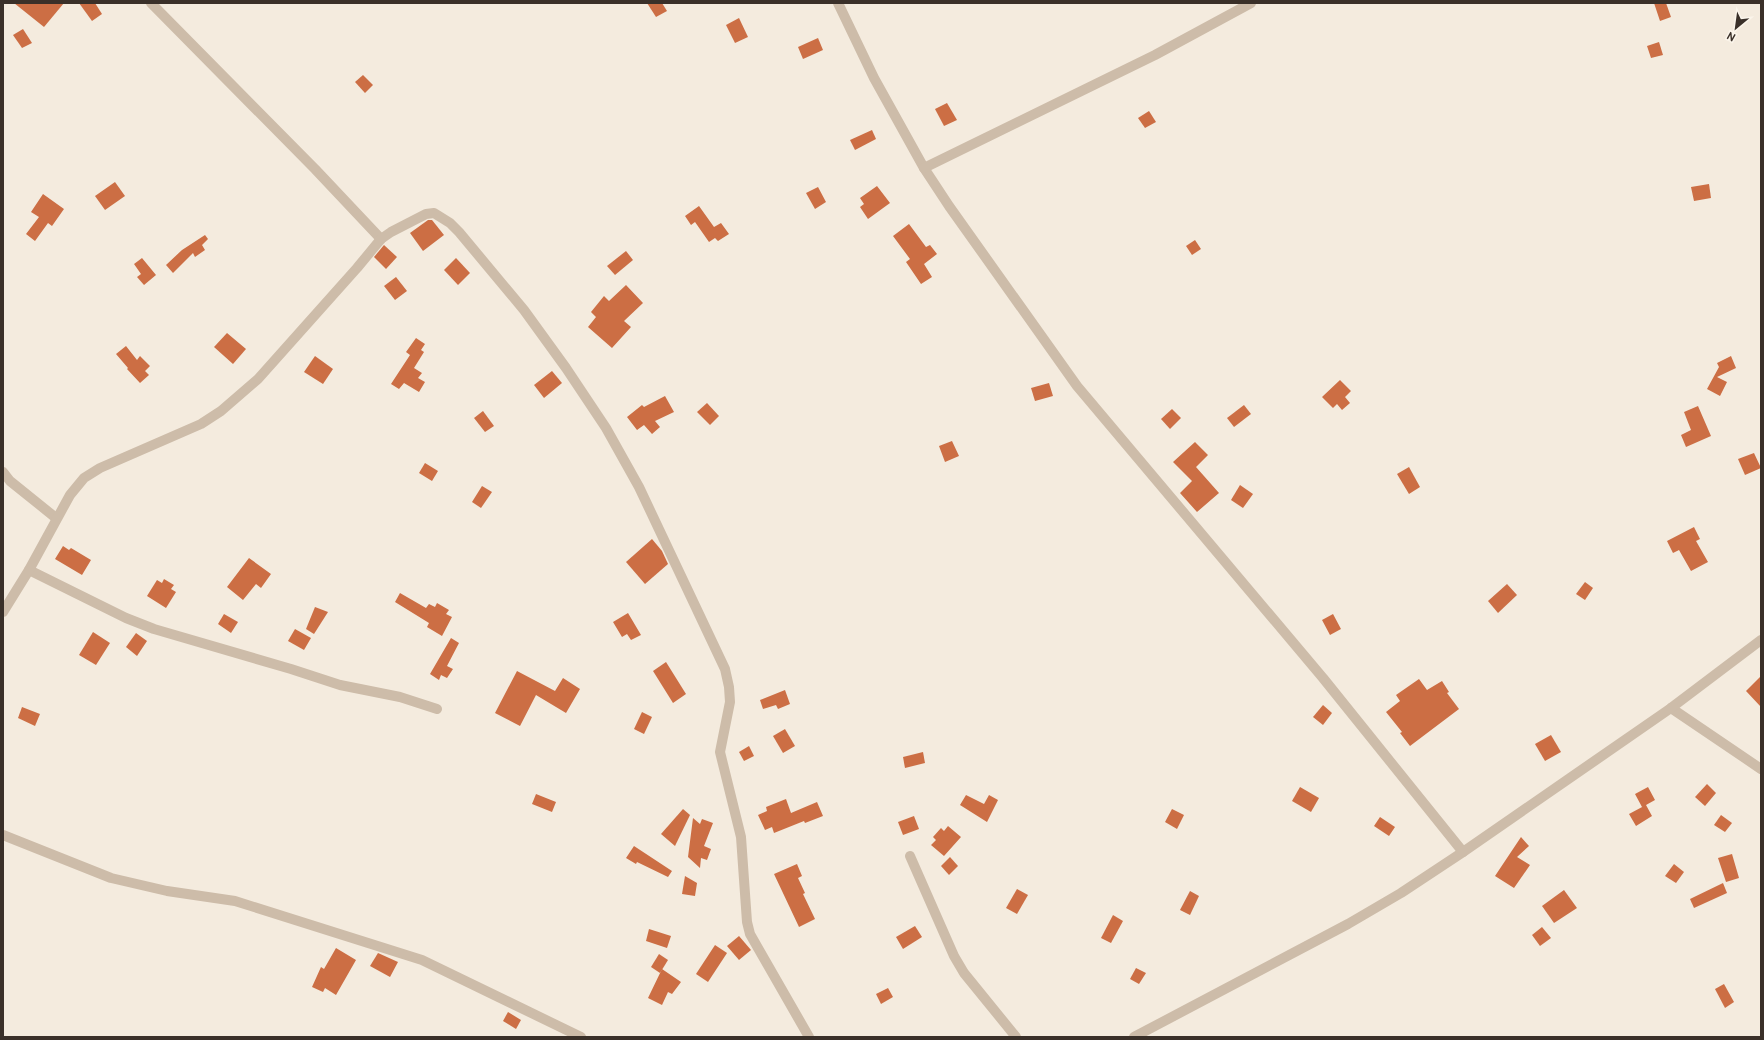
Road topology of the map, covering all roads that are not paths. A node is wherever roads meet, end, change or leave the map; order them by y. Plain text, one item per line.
1 (151, 3) edge
2 (838, 3) edge
3 (1251, 3) edge
4 (924, 168) junction
5 (381, 239) junction
6 (3, 472) edge
7 (56, 518) junction
8 (29, 570) junction
9 (3, 612) edge
10 (1761, 640) edge
11 (1670, 708) junction
12 (438, 709) dead end
13 (1761, 769) edge
14 (3, 835) edge
15 (1463, 852) junction
16 (910, 856) dead end
17 (581, 1037) edge
18 (810, 1037) edge
19 (1016, 1037) edge
20 (1134, 1037) edge

1 - 5 street
2 - 4 street
3 - 4 street
4 - 15 street
5 - 7 street
5 - 18 street
6 - 7 street
7 - 8 street
8 - 9 street
8 - 12 street
10 - 11 street
11 - 13 street
11 - 15 street
14 - 17 street
15 - 20 street
16 - 19 street

